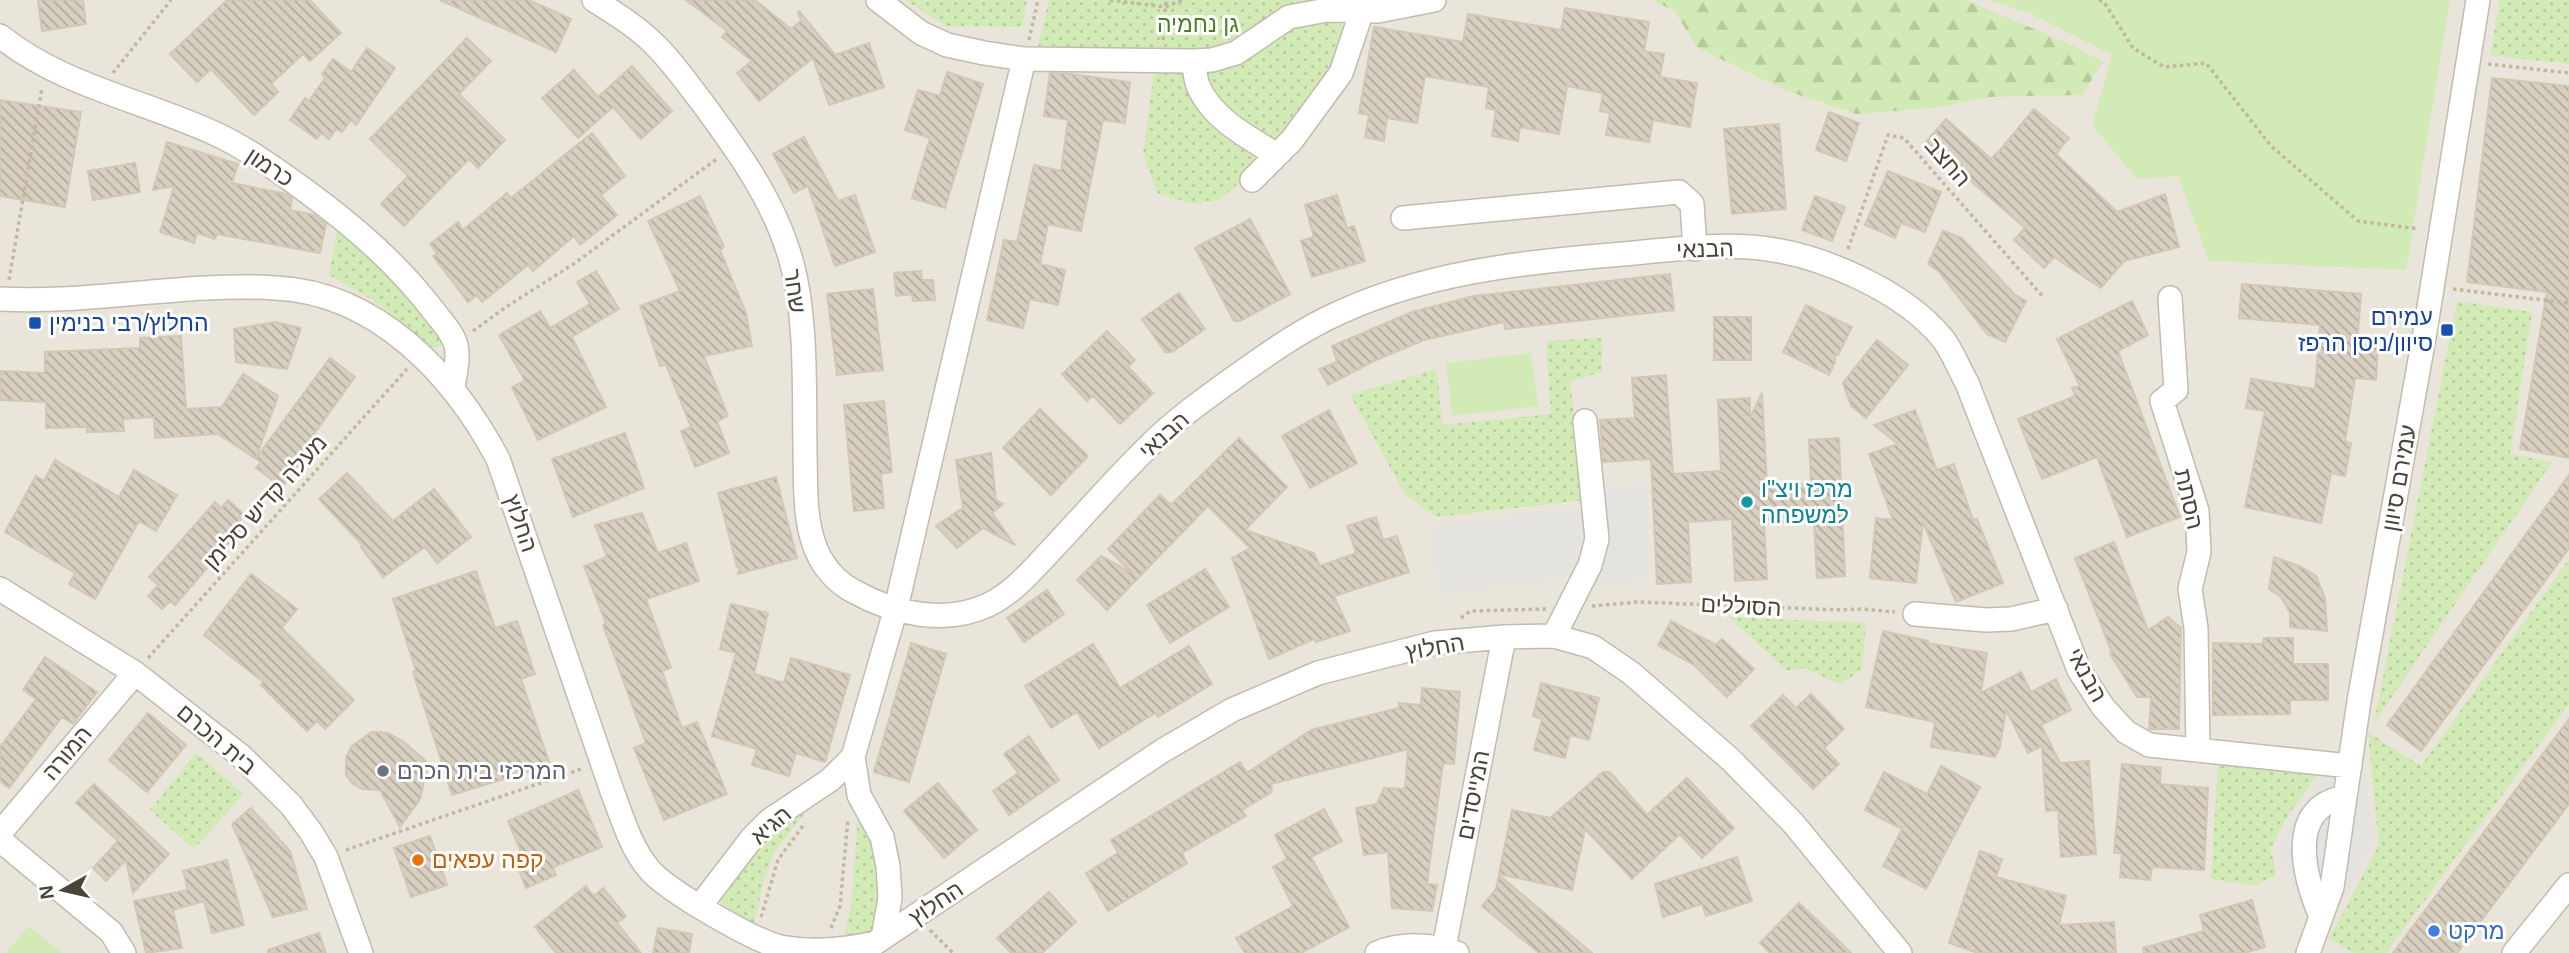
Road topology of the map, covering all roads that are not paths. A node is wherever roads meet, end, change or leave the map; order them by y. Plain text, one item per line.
1 (594, 0) edge
2 (878, 0) edge
3 (1434, 0) edge
4 (2479, 0) edge
5 (1362, 12) junction
6 (0, 36) edge
7 (1024, 59) junction
8 (1193, 61) junction
9 (1277, 155) junction
10 (1252, 180) dead end
11 (1403, 218) dead end
12 (1695, 249) junction
13 (2170, 298) dead end
14 (3, 299) edge
15 (453, 387) junction
16 (1585, 421) dead end
17 (0, 589) edge
18 (896, 608) junction
19 (2056, 609) junction
20 (1914, 614) road end
21 (1554, 636) junction
22 (1504, 637) junction
23 (135, 673) junction
24 (2198, 750) junction
25 (853, 757) junction
26 (2350, 766) junction
27 (2345, 796) junction
28 (0, 833) edge
29 (0, 839) edge
30 (2569, 885) edge
31 (700, 906) junction
32 (2321, 917) junction
33 (883, 938) junction
34 (822, 951) edge
35 (1448, 951) edge
36 (124, 953) edge
37 (361, 953) edge
38 (1377, 953) edge
39 (1900, 953) edge
40 (2308, 953) edge
41 (2514, 953) edge

1 - 18 street, שחר
2 - 7 street
3 - 5 street
4 - 26 street, עמירם סיוון
5 - 8 street
5 - 9 street
6 - 15 street, כרמון
7 - 8 street
7 - 18 street, הגיא
8 - 9 street
9 - 10 street
11 - 12 street
12 - 18 street, הבנאי
12 - 19 street, הבנאי
13 - 24 street, הסתת
14 - 15 street, החלוץ
15 - 31 street, החלוץ
16 - 21 street
17 - 23 street, בית הכרם
18 - 25 street, הגיא
19 - 20 street
19 - 24 street, הבנאי
21 - 22 street, החלוץ
21 - 39 street, החלוץ
22 - 33 street, החלוץ
22 - 35 street, המייסדים
23 - 28 street, המורה
23 - 37 street, בית הכרם
24 - 26 street, הבנאי
25 - 31 street, הגיא
25 - 33 street, הגיא
26 - 27 street, עמירם סיוון
27 - 32 street, עמירם סיוון
27 - 32 street
29 - 36 street
30 - 41 street
31 - 34 street, החלוץ
32 - 40 street, עמירם סיוון
33 - 34 street, החלוץ
35 - 38 street

